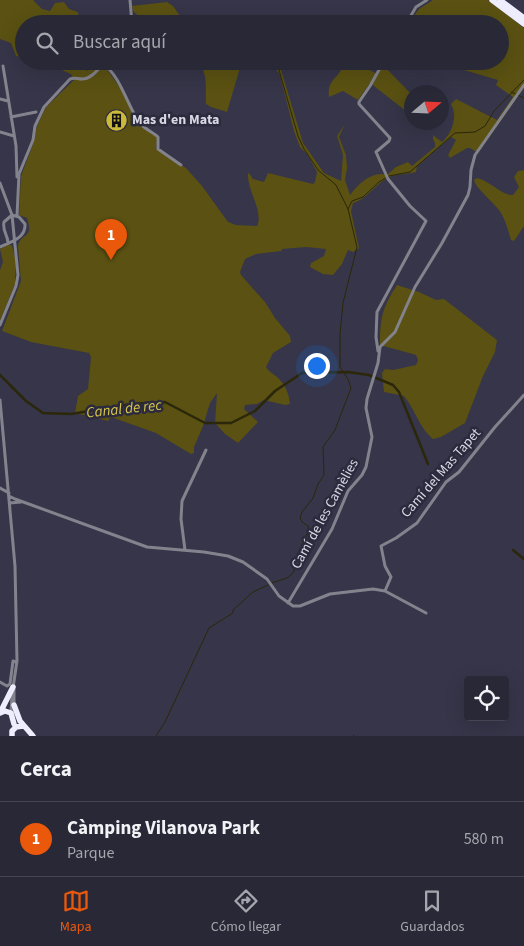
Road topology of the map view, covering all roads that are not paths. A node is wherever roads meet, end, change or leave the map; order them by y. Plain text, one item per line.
1 (130, 0) edge
2 (427, 0) edge
3 (492, 0) edge
4 (500, 0) edge
5 (131, 15) edge
6 (411, 15) edge
7 (524, 18) edge
8 (524, 24) edge
9 (3, 66) dead end
10 (97, 70) edge
11 (109, 70) edge
12 (379, 70) edge
13 (2, 75) edge
14 (524, 85) edge
15 (0, 99) edge
16 (8, 101) junction
17 (36, 112) dead end
18 (11, 117) junction
19 (0, 132) edge
20 (14, 136) junction
21 (181, 165) dead end
22 (18, 180) junction
23 (0, 184) edge
24 (6, 200) junction
25 (15, 216) junction
26 (6, 220) junction
27 (7, 236) junction
28 (15, 240) junction
29 (8, 243) junction
30 (0, 247) edge
31 (0, 326) edge
32 (378, 352) junction
33 (524, 394) edge
34 (0, 400) edge
35 (206, 450) dead end
36 (0, 488) edge
37 (9, 494) junction
38 (16, 501) junction
39 (10, 503) junction
40 (10, 510) junction
41 (185, 550) junction
42 (385, 591) junction
43 (288, 603) junction
44 (426, 613) dead end
45 (16, 662) junction
46 (14, 678) junction
47 (0, 682) edge
48 (13, 687) junction
49 (14, 705) junction
50 (0, 713) edge
51 (11, 713) junction
52 (23, 726) junction
53 (13, 733) edge
54 (33, 736) edge

1 - 5 street
2 - 6 street
3 - 8 highway
4 - 7 highway
9 - 13 street
10 - 22 street
11 - 21 street
12 - 32 street, Camí de les Camèlies
13 - 16 street
14 - 32 street
15 - 16 street
16 - 18 street
17 - 18 street
18 - 20 street
19 - 20 street
20 - 22 street
22 - 25 street
23 - 24 street
24 - 25 street
24 - 26 street
25 - 26 street
25 - 28 street
25 - 28 street
26 - 27 street
27 - 28 street
27 - 29 street
28 - 29 street
28 - 31 street
29 - 30 street
32 - 43 street, Camí de les Camèlies
33 - 42 street, Camí del Mas Tapet
34 - 37 street
35 - 41 street
36 - 37 street
37 - 38 street
37 - 39 street
38 - 39 street
38 - 40 street
38 - 41 street
39 - 40 street
40 - 45 street
41 - 43 street
42 - 43 street
42 - 44 street
45 - 46 street
45 - 47 street
46 - 48 street
46 - 49 street
48 - 50 highway
48 - 51 street
49 - 52 highway
49 - 53 street
50 - 51 highway
51 - 53 highway
51 - 53 street
52 - 53 highway
52 - 54 highway

